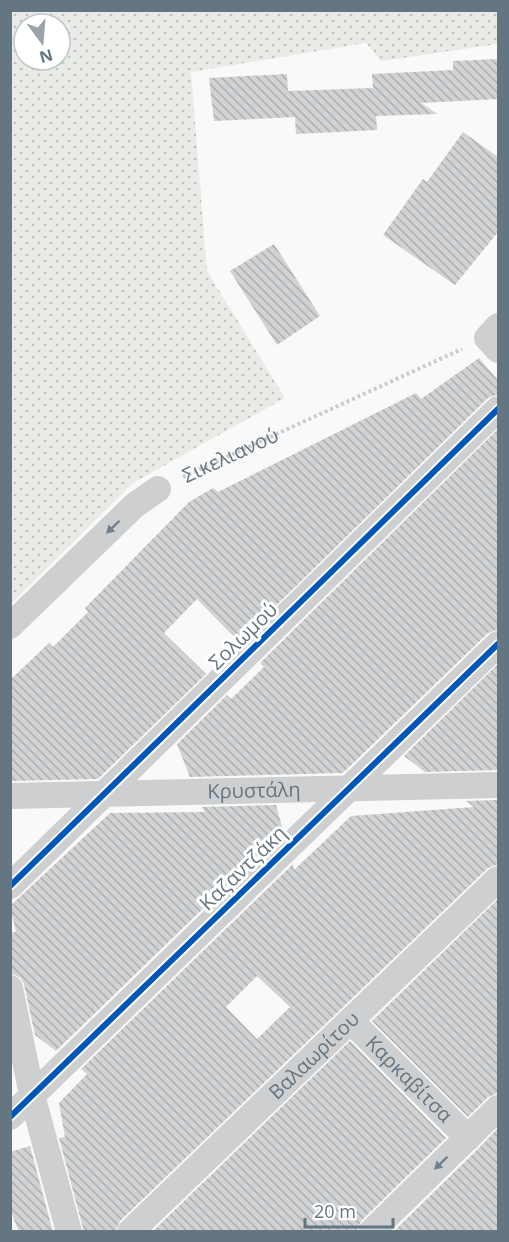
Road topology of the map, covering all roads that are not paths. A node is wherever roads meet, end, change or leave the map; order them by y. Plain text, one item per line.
1 (498, 409) edge
2 (158, 489) road end
3 (10, 626) edge
4 (498, 644) edge
5 (498, 785) edge
6 (348, 790) junction
7 (106, 795) junction
8 (10, 796) edge
9 (498, 879) edge
10 (10, 886) edge
11 (10, 988) edge
12 (351, 1021) junction
13 (32, 1095) junction
14 (498, 1108) edge
15 (10, 1117) edge
16 (468, 1138) junction
17 (69, 1232) edge
18 (130, 1232) edge
19 (371, 1232) edge

1 - 7 street, Σολωμού
2 -> 3 street
4 - 6 street, Καζαντζάκη
5 - 6 street, Κρυστάλη
6 - 7 street, Κρυστάλη
6 - 13 street, Καζαντζάκη
7 - 8 street, Κρυστάλη
7 - 10 street, Σολωμού
9 - 12 street, Βαλαωρίτου
11 - 13 street
12 - 16 street, Καρκαβίτσα
12 - 18 street, Βαλαωρίτου
13 - 15 street, Καζαντζάκη
13 - 17 street
14 - 16 street
16 -> 19 street

